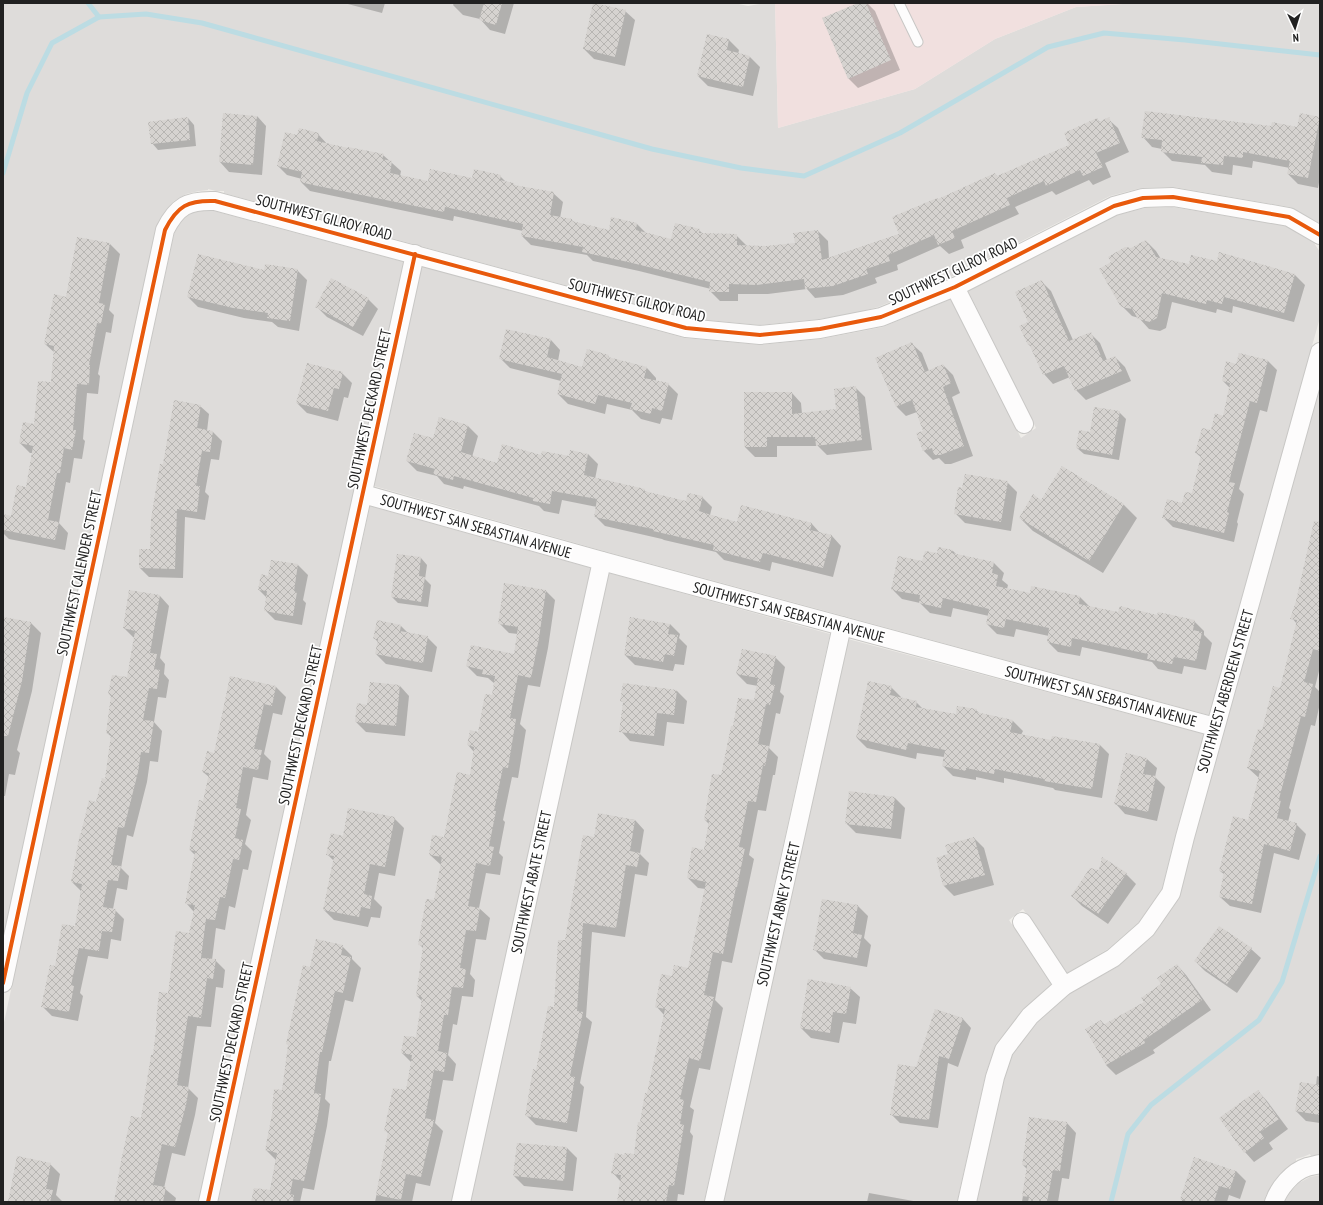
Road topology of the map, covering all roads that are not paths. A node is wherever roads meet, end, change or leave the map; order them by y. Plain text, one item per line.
1 (899, 3) edge
2 (918, 42) dead end
3 (215, 201) joint
4 (1320, 235) edge
5 (415, 254) junction
6 (955, 287) junction
7 (1320, 352) edge
8 (1024, 424) dead end
9 (363, 494) junction
10 (602, 561) junction
11 (842, 626) junction
12 (1215, 727) junction
13 (1022, 922) dead end
14 (3, 983) edge
15 (1064, 986) junction
16 (1313, 1166) edge
17 (208, 1202) edge
18 (461, 1202) edge
19 (714, 1202) edge
20 (967, 1202) edge
21 (1274, 1202) edge

1 - 2 lane
3 - 5 street, SOUTHWEST GILROY ROAD
3 - 14 street, SOUTHWEST CALENDER STREET
4 - 6 street, SOUTHWEST GILROY ROAD
5 - 6 street, SOUTHWEST GILROY ROAD
5 - 9 street, SOUTHWEST DECKARD STREET
6 - 8 street
7 - 12 street, SOUTHWEST ABERDEEN STREET
9 - 10 street, SOUTHWEST SAN SEBASTIAN AVENUE
9 - 17 street, SOUTHWEST DECKARD STREET
10 - 11 street, SOUTHWEST SAN SEBASTIAN AVENUE
10 - 18 street, SOUTHWEST ABATE STREET
11 - 12 street, SOUTHWEST SAN SEBASTIAN AVENUE
11 - 19 street, SOUTHWEST ABNEY STREET
12 - 15 street, SOUTHWEST ABERDEEN STREET
13 - 15 street
15 - 20 street, SOUTHWEST ABERDEEN STREET
16 - 21 street

